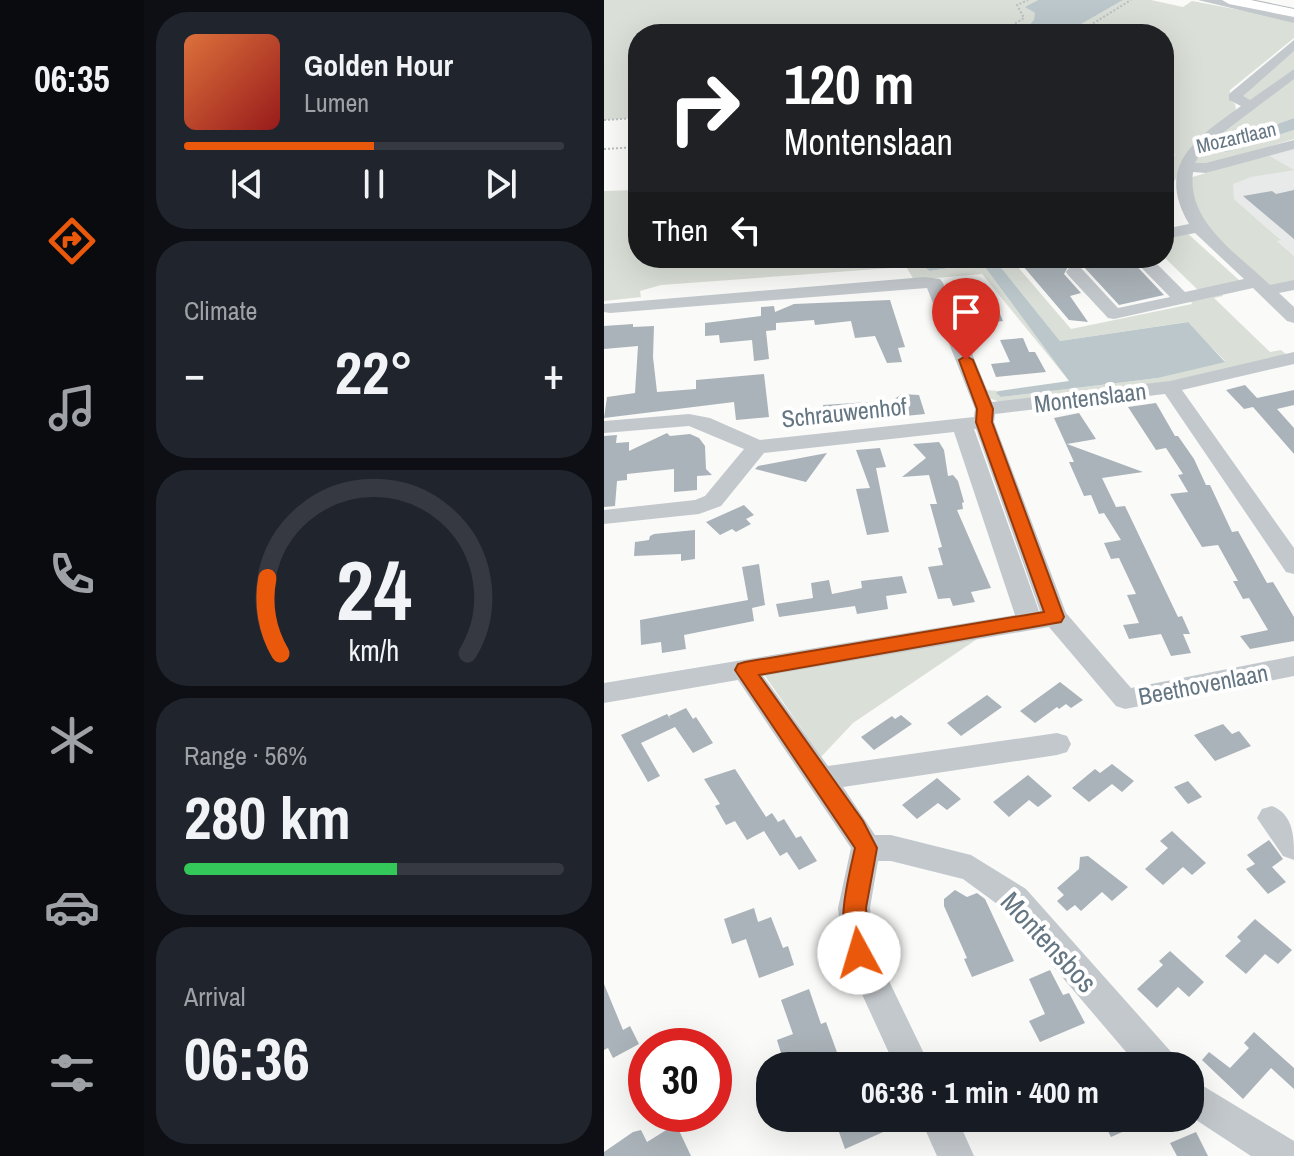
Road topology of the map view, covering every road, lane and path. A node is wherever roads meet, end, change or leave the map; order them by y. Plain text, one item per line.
1 (1028, 0) edge
2 (1131, 0) edge
3 (1204, 0) edge
4 (1229, 0) edge
5 (1259, 0) edge
6 (1294, 7) edge
7 (1294, 16) edge
8 (1014, 24) edge
9 (1092, 24) edge
10 (1294, 44) edge
11 (1294, 73) edge
12 (1250, 105) junction
13 (628, 119) edge
14 (604, 120) edge
15 (1294, 144) edge
16 (628, 148) edge
17 (604, 149) edge
18 (1186, 167) junction
19 (1199, 227) junction
20 (1174, 232) edge
21 (1151, 268) edge
22 (1075, 272) dead end
23 (1294, 285) edge
24 (1260, 286) junction
25 (1180, 298) junction
26 (610, 308) dead end
27 (1294, 317) edge
28 (1294, 358) edge
29 (1170, 387) junction
30 (977, 418) junction
31 (604, 427) edge
32 (757, 447) junction
33 (604, 517) edge
34 (1294, 566) edge
35 (1043, 619) junction
36 (1294, 666) edge
37 (745, 670) junction
38 (604, 693) edge
39 (1057, 744) dead end
40 (822, 779) junction
41 (1272, 818) dead end
42 (1294, 847) edge
43 (866, 848) junction
44 (906, 1052) edge
45 (1149, 1052) edge
46 (1204, 1105) edge
47 (945, 1132) edge
48 (956, 1156) edge
49 (1284, 1156) edge

1 - 8 path
2 - 9 path
3 - 7 street
4 - 7 main road
5 - 6 main road
10 - 12 street
11 - 12 street
12 - 18 street
13 - 14 path
15 - 18 street, Mozartlaan
16 - 17 path
18 - 19 street
19 - 20 street
19 - 24 street
21 - 25 street
22 - 25 street
23 - 24 street
24 - 25 street
24 - 27 street
26 - 30 street
28 - 29 street, Montenslaan
29 - 30 street, Montenslaan
29 - 34 street
30 - 32 street, Schrauwenhof
30 - 35 street
31 - 32 street, Schrauwenhof
32 - 33 street, Schrauwenhof
35 - 36 street, Beethovenlaan
35 - 37 street
37 - 38 street
37 - 40 street
39 - 40 street
40 - 43 street
41 - 42 street
43 - 44 street
43 - 45 street, Montensbos
46 - 49 street
47 - 48 street

